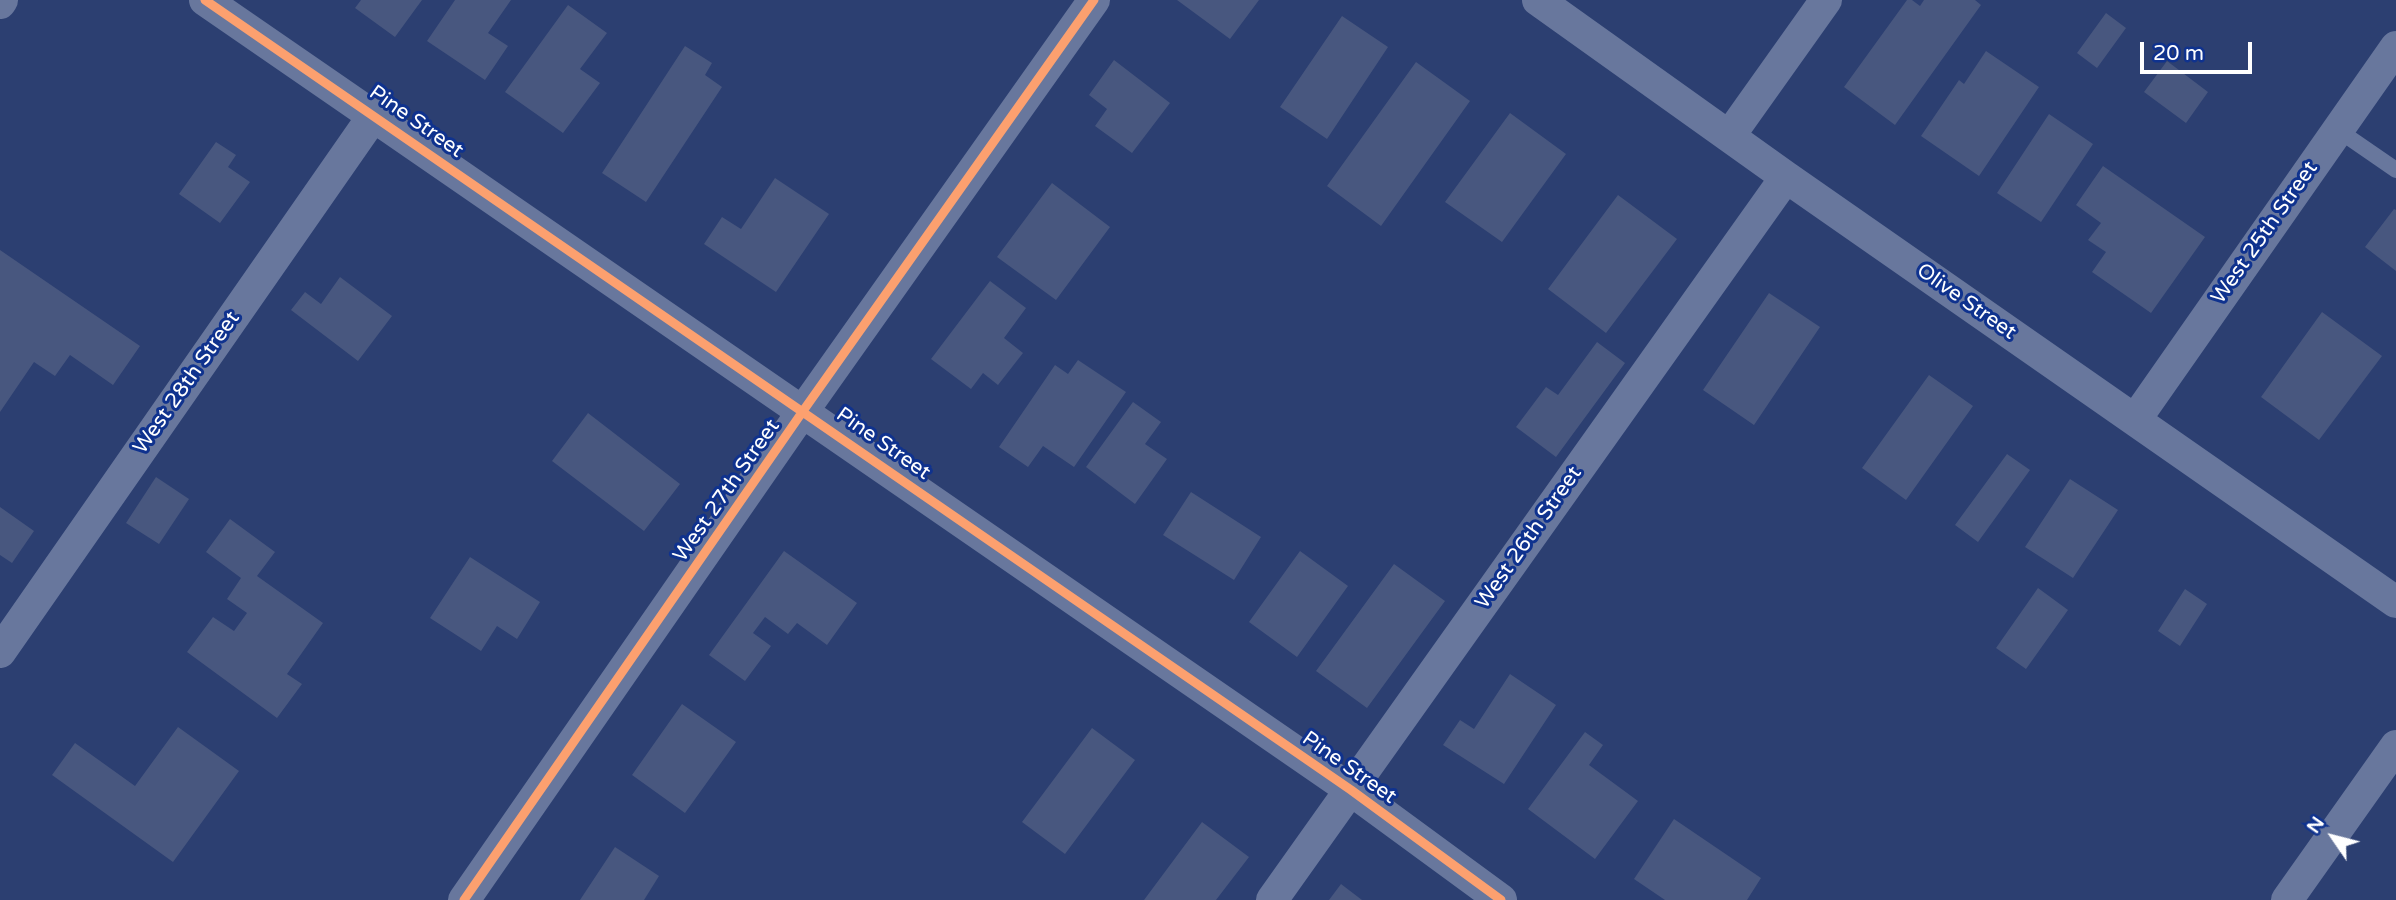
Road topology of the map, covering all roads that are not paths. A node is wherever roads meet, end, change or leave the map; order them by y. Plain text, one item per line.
1 (205, 0) edge
2 (1094, 0) edge
3 (1538, 0) edge
4 (1826, 0) edge
5 (2396, 47) edge
6 (374, 115) junction
7 (2338, 130) junction
8 (1730, 135) junction
9 (2396, 170) edge
10 (1787, 177) junction
11 (803, 411) junction
12 (2135, 420) junction
13 (2396, 601) edge
14 (0, 652) edge
15 (2396, 746) edge
16 (1351, 790) junction
17 (464, 900) edge
18 (1272, 900) edge
19 (1501, 900) edge
20 (2287, 900) edge

1 - 6 street, Pine Street
2 - 11 street, West 27th Street
3 - 8 street, Olive Street
4 - 8 street
5 - 7 street, West 25th Street
6 - 11 street, Pine Street
6 - 14 street, West 28th Street
7 - 9 lane
7 - 12 street, West 25th Street
8 - 10 street, Olive Street
10 - 12 street, Olive Street
10 - 16 street, West 26th Street
11 - 16 street, Pine Street
11 - 17 street, West 27th Street
12 - 13 street, Olive Street
15 - 20 street
16 - 18 street, West 26th Street
16 - 19 street, Pine Street

